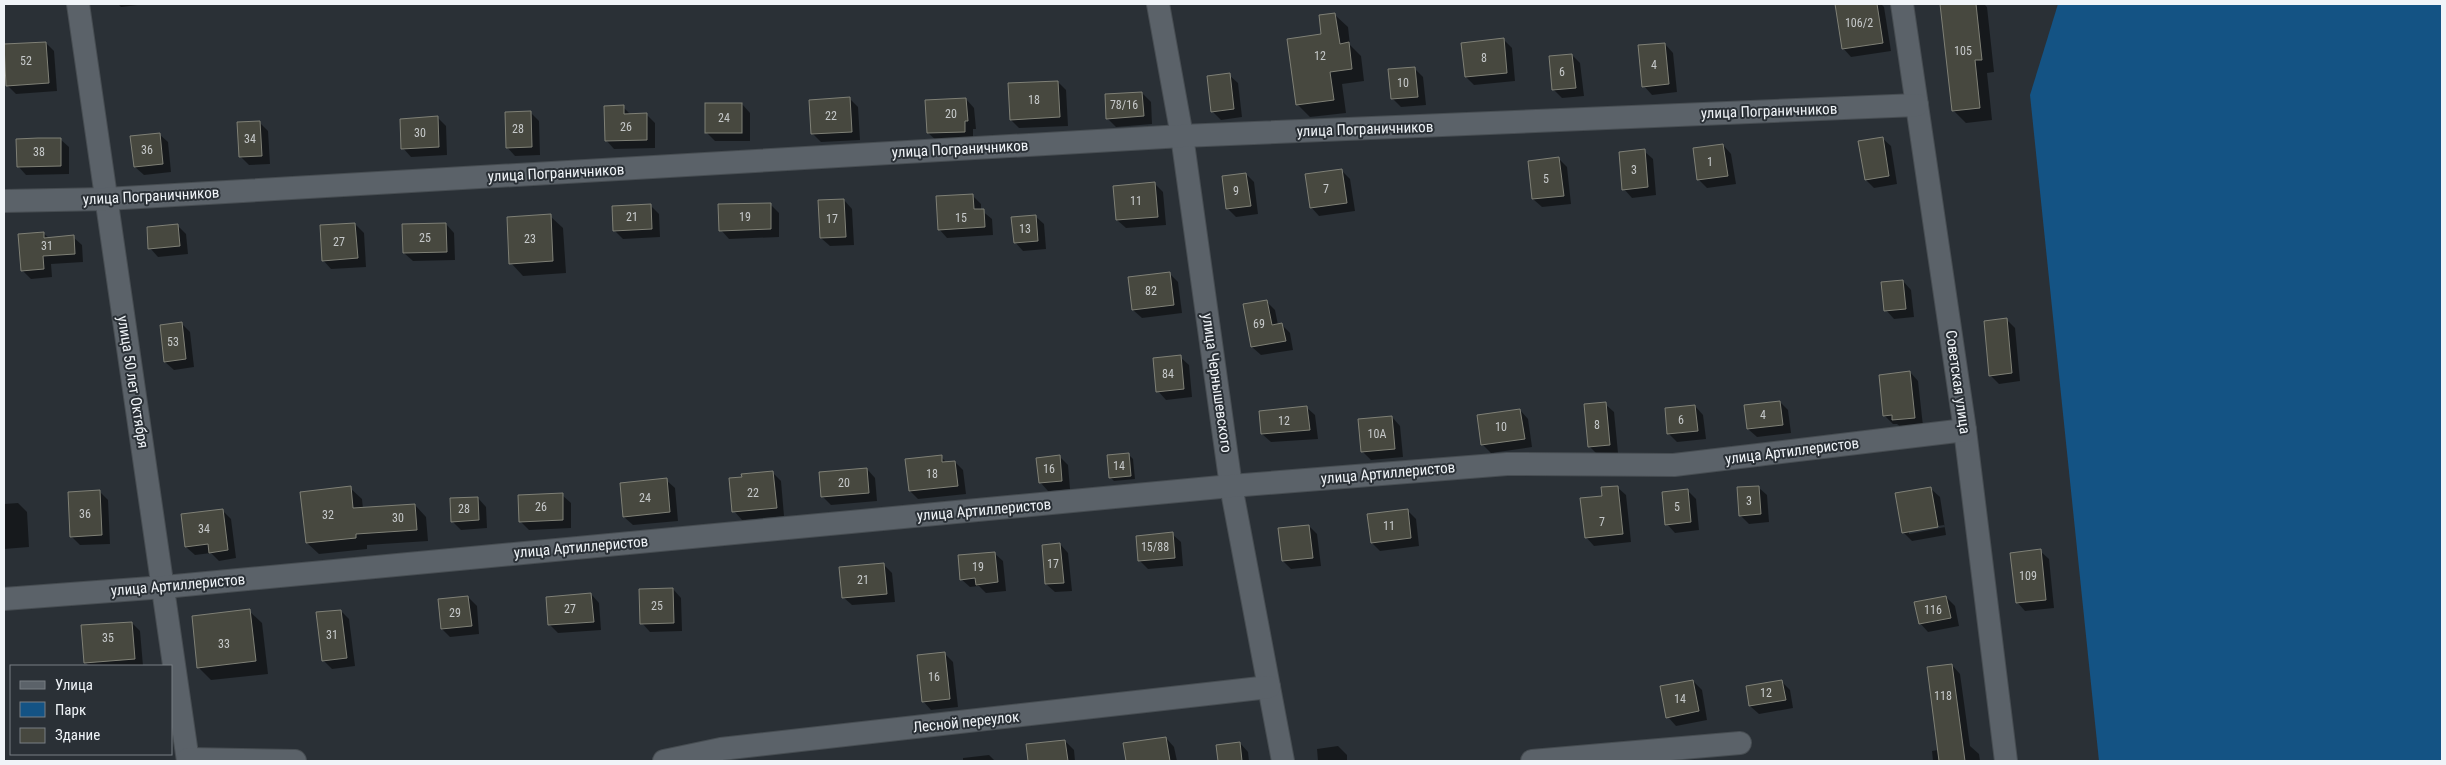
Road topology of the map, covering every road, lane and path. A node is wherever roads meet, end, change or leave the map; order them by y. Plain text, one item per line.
1 (78, 4) edge
2 (1158, 4) edge
3 (1902, 4) edge
4 (1917, 105) junction
5 (1182, 136) junction
6 (106, 199) junction
7 (4, 201) edge
8 (1965, 430) junction
9 (1231, 486) junction
10 (164, 586) junction
11 (4, 599) edge
12 (1269, 687) junction
13 (1740, 743) dead end
14 (188, 760) edge
15 (296, 761) edge
16 (664, 761) edge
17 (1283, 761) edge
18 (1532, 761) edge
19 (2006, 761) edge

1 - 6 street, улица 50 лет Октября
2 - 5 street, улица Чернышевского
3 - 4 street, Советская улица
4 - 5 street, улица Пограничников
4 - 8 street, Советская улица
5 - 6 street, улица Пограничников
5 - 9 street, улица Чернышевского
6 - 7 street, улица Пограничников
6 - 10 street, улица 50 лет Октября
8 - 9 street, улица Артиллеристов
8 - 19 street, Советская улица
9 - 10 street, улица Артиллеристов
9 - 12 street, улица Чернышевского
10 - 11 street, улица Артиллеристов
10 - 14 street, улица 50 лет Октября
12 - 16 street, Лесной переулок
12 - 17 street, улица Чернышевского
13 - 18 street
14 - 15 street

